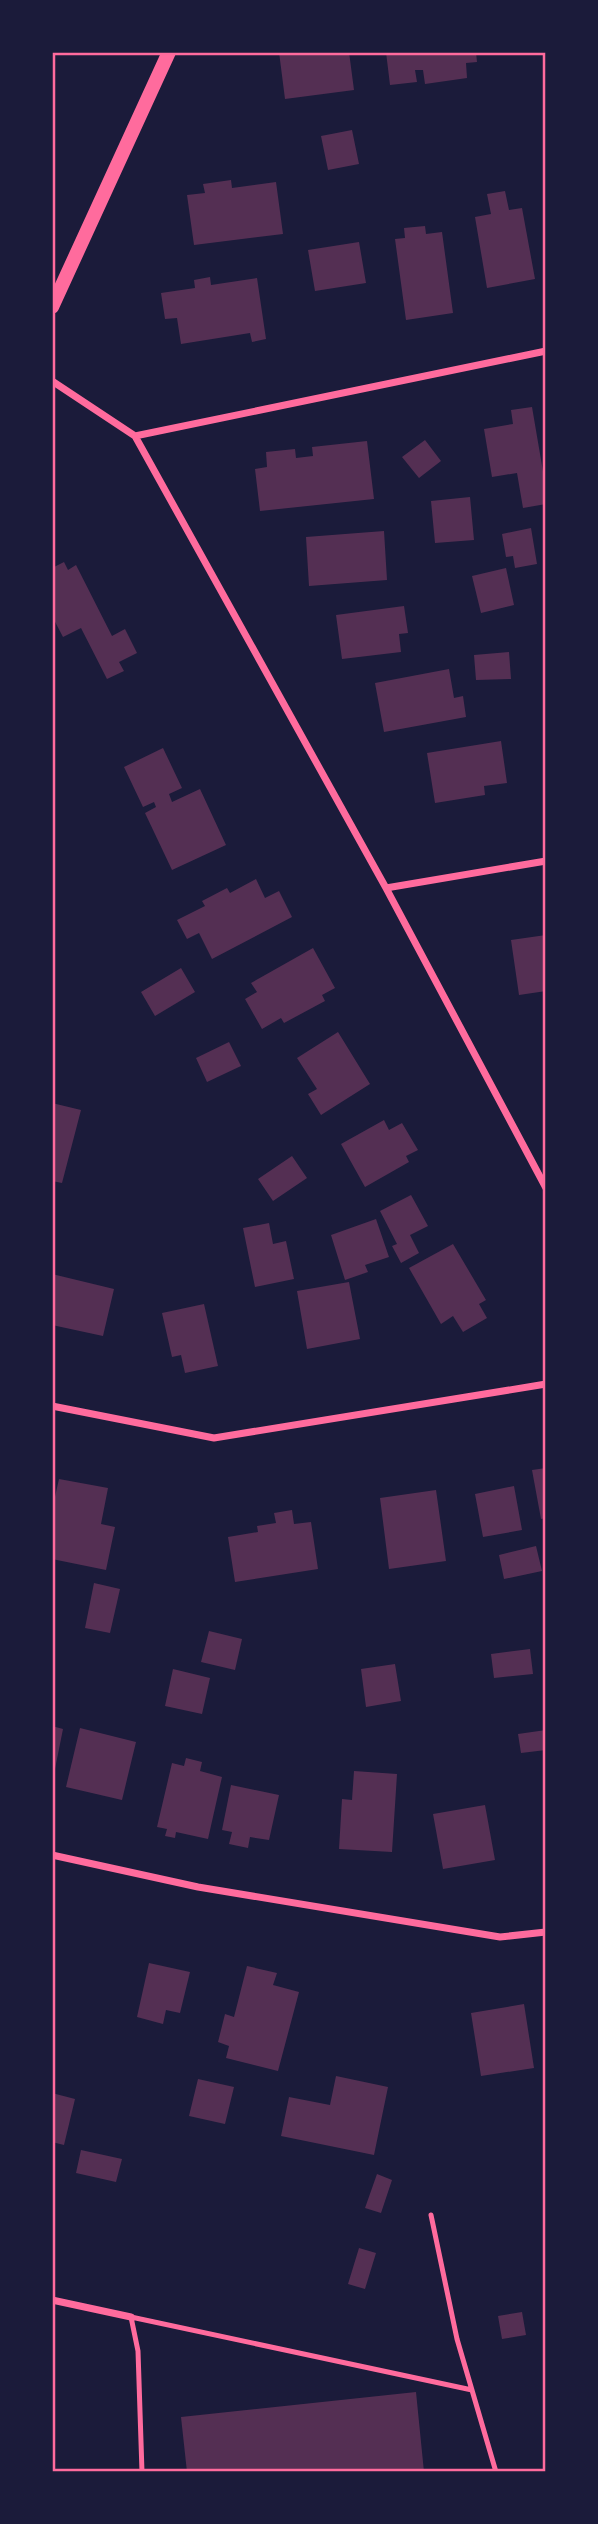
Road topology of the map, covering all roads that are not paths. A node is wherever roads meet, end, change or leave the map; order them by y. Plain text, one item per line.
1 (169, 52) edge
2 (52, 307) edge
3 (545, 351) edge
4 (52, 381) edge
5 (135, 436) junction
6 (545, 861) edge
7 (386, 888) junction
8 (545, 1188) edge
9 (545, 1384) edge
10 (52, 1406) edge
11 (52, 1855) edge
12 (545, 1932) edge
13 (431, 2215) dead end
14 (52, 2300) edge
15 (131, 2318) junction
16 (472, 2390) junction
17 (142, 2472) edge
18 (496, 2472) edge

1 - 2 main road
3 - 5 street
4 - 5 street
5 - 7 street
6 - 7 street
7 - 8 street
9 - 10 street
11 - 12 street
13 - 16 lane
14 - 15 street
15 - 16 lane
15 - 17 lane
16 - 18 lane

